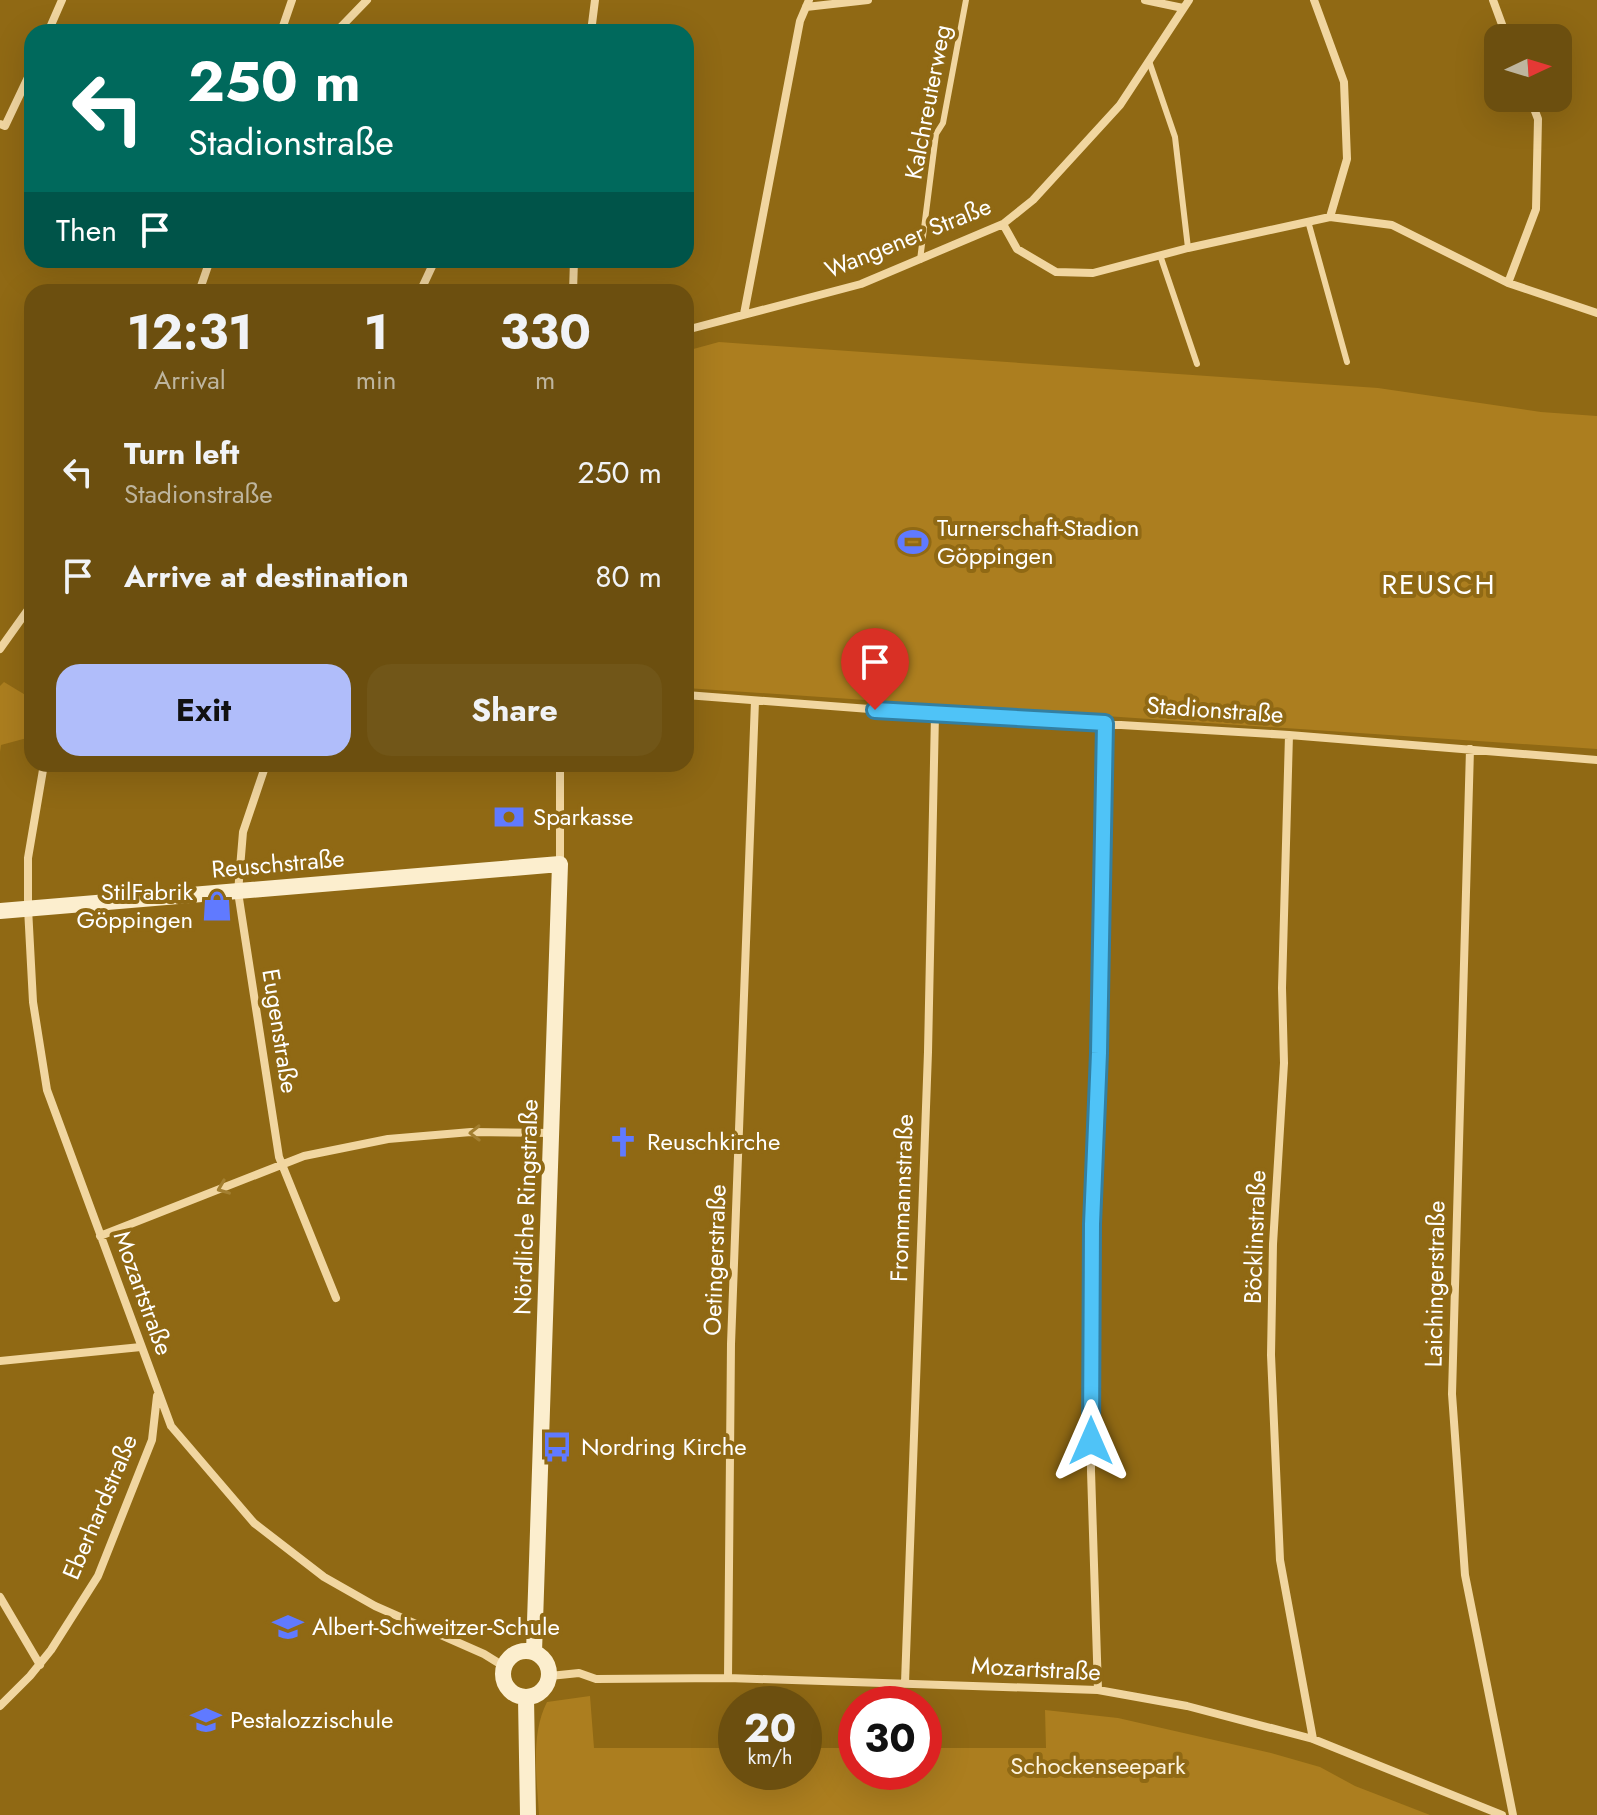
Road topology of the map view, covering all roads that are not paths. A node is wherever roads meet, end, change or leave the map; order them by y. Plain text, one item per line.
1 (62, 0) edge
2 (292, 0) edge
3 (367, 0) edge
4 (595, 0) edge
5 (868, 0) edge
6 (966, 0) edge
7 (1145, 0) edge
8 (1189, 0) edge
9 (1314, 0) edge
10 (1493, 0) edge
11 (807, 4) edge
12 (1183, 8) junction
13 (52, 24) edge
14 (284, 24) edge
15 (344, 24) edge
16 (592, 24) edge
17 (1502, 24) edge
18 (1149, 61) junction
19 (24, 86) edge
20 (1535, 112) edge
21 (0, 124) edge
22 (1330, 217) junction
23 (1308, 221) junction
24 (1003, 224) junction
25 (1188, 248) junction
26 (1160, 255) junction
27 (920, 260) junction
28 (1508, 283) junction
29 (1597, 313) edge
30 (744, 314) junction
31 (694, 328) edge
32 (1347, 362) dead end
33 (1197, 364) dead end
34 (24, 615) edge
35 (0, 649) edge
36 (694, 696) edge
37 (755, 701) junction
38 (935, 714) junction
39 (1105, 723) junction
40 (1289, 735) junction
41 (1470, 749) junction
42 (1597, 760) edge
43 (43, 772) edge
44 (263, 772) edge
45 (560, 772) edge
46 (560, 864) junction
47 (238, 892) junction
48 (28, 908) junction
49 (0, 911) edge
50 (553, 1133) junction
51 (282, 1164) junction
52 (100, 1236) junction
53 (336, 1298) dead end
54 (141, 1347) junction
55 (0, 1361) edge
56 (157, 1391) junction
57 (0, 1597) edge
58 (534, 1652) junction
59 (40, 1665) junction
60 (505, 1667) junction
61 (550, 1676) junction
62 (728, 1678) junction
63 (905, 1683) junction
64 (1098, 1690) junction
65 (526, 1698) junction
66 (0, 1706) edge
67 (1313, 1739) junction
68 (528, 1815) edge
69 (1502, 1815) edge
70 (1513, 1815) edge

1 - 13 street
2 - 14 street
3 - 15 street
4 - 16 street
5 - 11 street
6 - 27 lane, Kalchreuterweg
7 - 12 street
8 - 12 street, Wangener Straße
9 - 22 street
10 - 17 street
11 - 30 street
12 - 18 street, Wangener Straße
18 - 24 street, Wangener Straße
18 - 25 lane
19 - 21 street
20 - 28 street
22 - 23 street
22 - 28 street
23 - 25 street
23 - 32 lane
24 - 26 street
24 - 27 street, Wangener Straße
25 - 26 street
26 - 33 lane
27 - 30 street, Wangener Straße
28 - 29 street
30 - 31 street, Wangener Straße
34 - 35 street
36 - 37 street, Stadionstraße
37 - 38 street, Stadionstraße
37 - 62 street, Oetingerstraße
38 - 39 street, Stadionstraße
38 - 63 street, Frommannstraße
39 - 40 street, Stadionstraße
39 - 64 street
40 - 41 street, Stadionstraße
40 - 67 street, Böcklinstraße
41 - 42 street, Stadionstraße
41 - 70 street, Laichingerstraße
43 - 48 street, Mozartstraße
44 - 47 street, Eugenstraße
45 - 46 street, Nördliche Ringstraße
46 - 47 street, Reuschstraße
46 - 50 street, Nördliche Ringstraße
47 - 48 street, Reuschstraße
47 - 51 street, Eugenstraße
48 - 49 street, Reuschstraße
48 - 52 street, Mozartstraße
50 -> 51 street
50 - 58 street, Nördliche Ringstraße
51 -> 52 street
51 - 53 street, Eugenstraße
52 - 54 street, Mozartstraße
54 - 55 street
54 - 56 street, Mozartstraße
56 - 59 street, Eberhardstraße
56 - 60 street, Mozartstraße
57 - 59 street
58 - 60 street
58 - 61 street
59 - 66 street, Eberhardstraße
60 - 65 street
61 - 62 street, Mozartstraße
61 - 65 street
62 - 63 street, Mozartstraße
63 - 64 street, Mozartstraße
64 - 67 street, Mozartstraße
65 - 68 street
67 - 69 street, Mozartstraße

